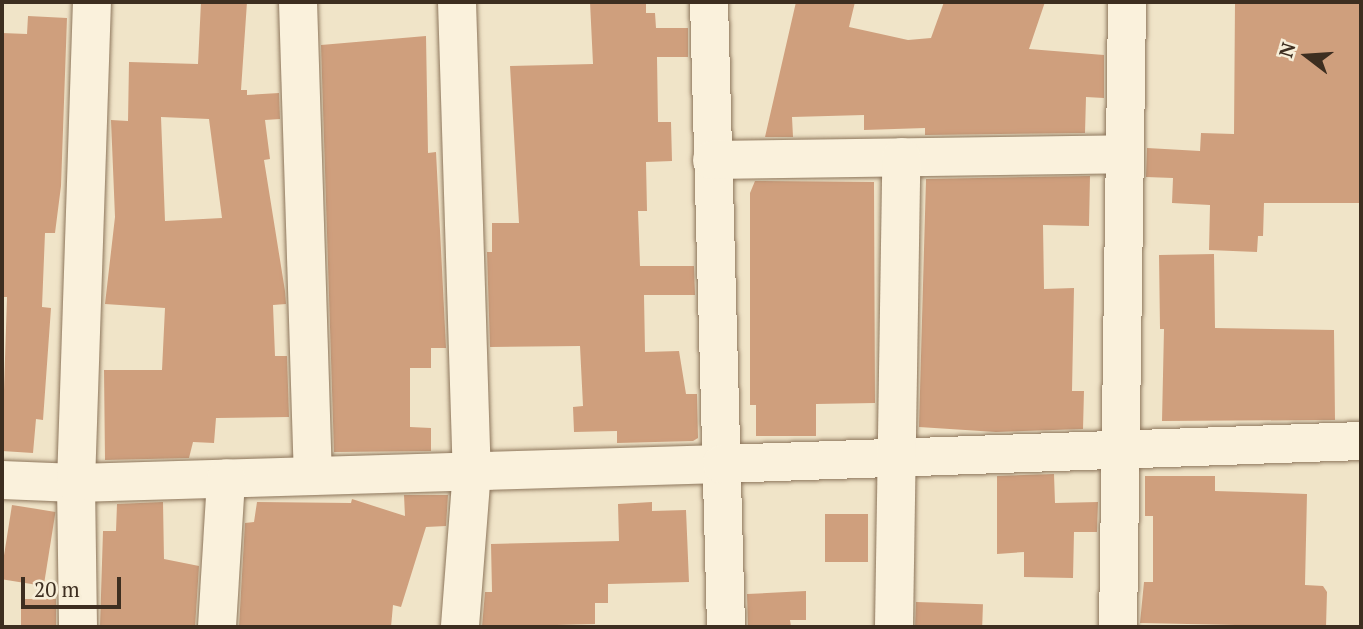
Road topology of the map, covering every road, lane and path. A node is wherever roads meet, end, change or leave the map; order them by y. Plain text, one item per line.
1 (92, 2) edge
2 (298, 2) edge
3 (457, 2) edge
4 (709, 2) edge
5 (1127, 2) edge
6 (1125, 154) junction
7 (901, 157) junction
8 (712, 160) junction
9 (1361, 440) edge
10 (1121, 450) junction
11 (898, 458) junction
12 (722, 464) junction
13 (472, 470) junction
14 (313, 475) junction
15 (226, 478) junction
16 (2, 480) edge
17 (76, 483) junction
18 (78, 627) edge
19 (217, 627) edge
20 (460, 627) edge
21 (726, 627) edge
22 (894, 627) edge
23 (1118, 627) edge

1 - 17 street
2 - 14 street
3 - 13 street
4 - 8 street
5 - 6 street
6 - 7 street
6 - 10 street
7 - 8 street
7 - 11 street
8 - 12 street
9 - 10 street
10 - 11 street
10 - 23 street
11 - 12 street
11 - 22 street
12 - 13 street
12 - 21 street
13 - 14 street
13 - 20 street
14 - 15 street
15 - 17 street
15 - 19 street
16 - 17 street
17 - 18 street

